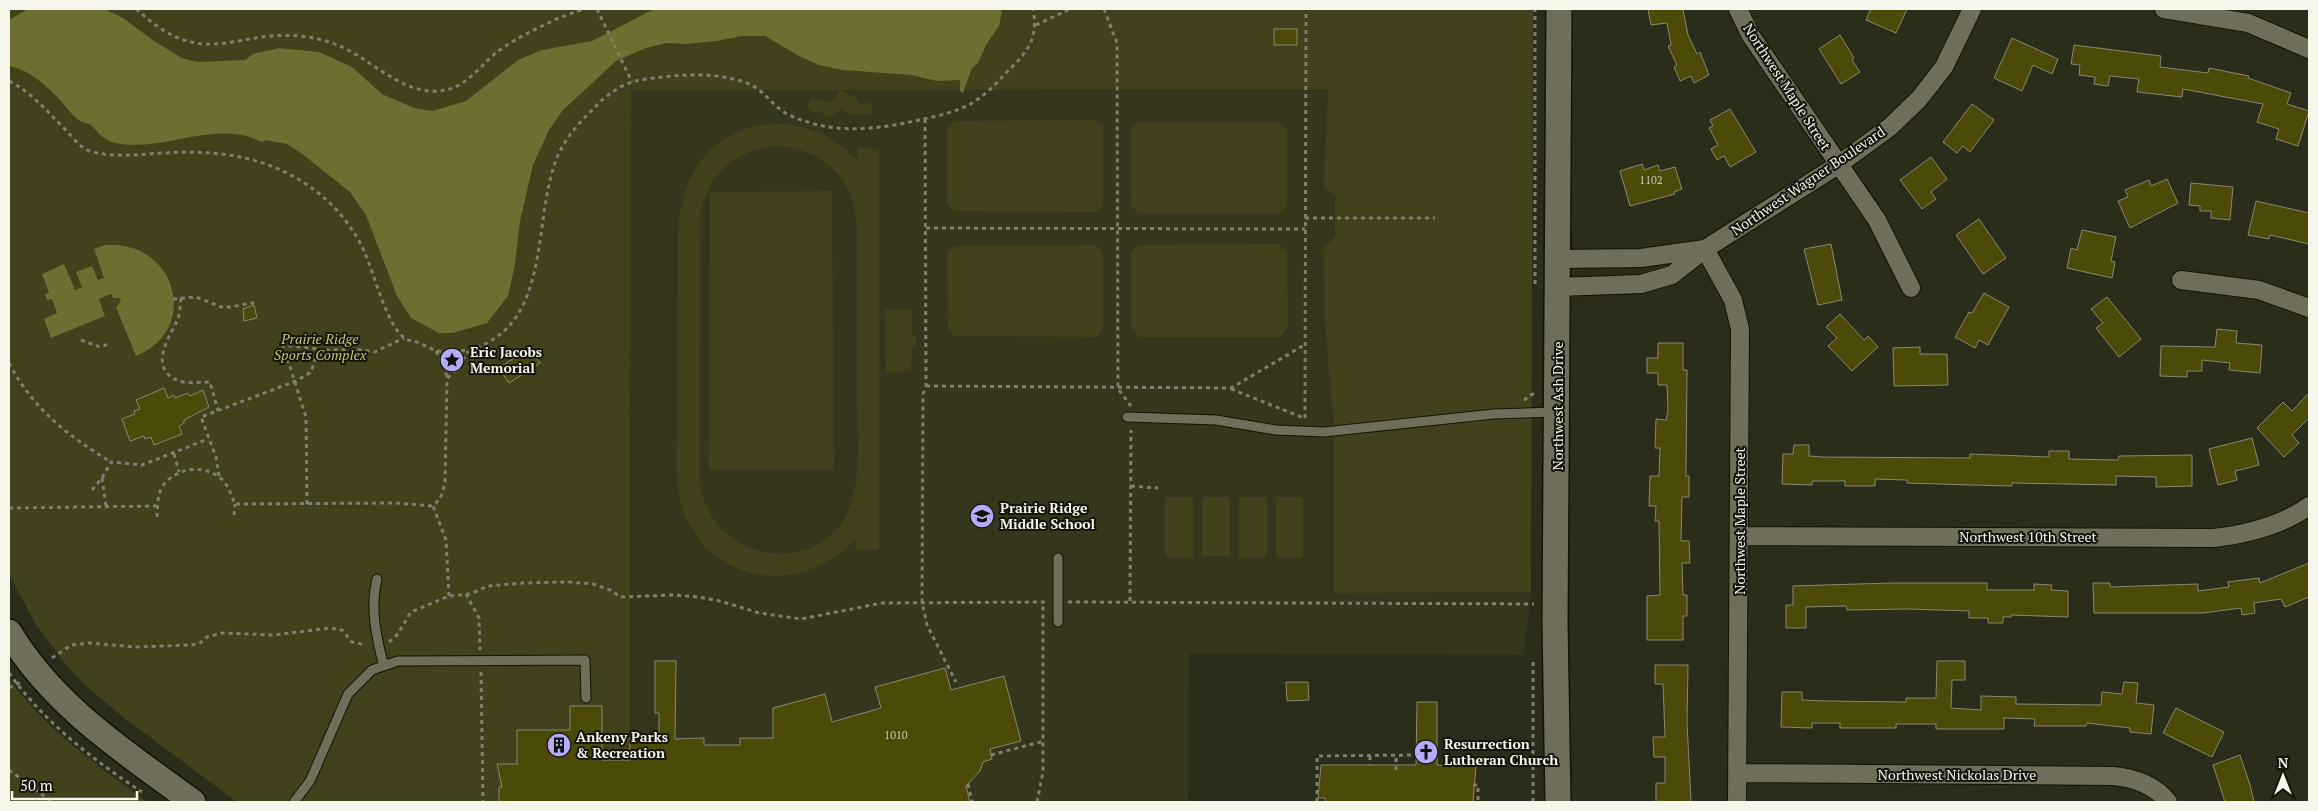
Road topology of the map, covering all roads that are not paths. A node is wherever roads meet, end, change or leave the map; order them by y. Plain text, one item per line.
1 (1559, 9) edge
2 (1738, 9) edge
3 (1972, 9) edge
4 (2164, 9) edge
5 (2183, 10) edge
6 (2309, 49) edge
7 (1838, 165) junction
8 (1705, 248) junction
9 (1558, 259) junction
10 (2181, 280) dead end
11 (1558, 287) junction
12 (1911, 288) dead end
13 (2309, 308) edge
14 (1558, 412) junction
15 (1129, 417) road end
16 (2309, 506) edge
17 (1740, 536) junction
18 (1058, 558) dead end
19 (376, 578) dead end
20 (1058, 622) dead end
21 (9, 632) edge
22 (384, 666) junction
23 (586, 698) dead end
24 (1738, 773) junction
25 (193, 802) edge
26 (294, 802) edge
27 (1558, 802) edge
28 (1738, 802) edge
29 (2168, 802) edge

1 - 9 street, Northwest Ash Drive
2 - 7 street, Northwest Maple Street
3 - 7 street, Northwest Wagner Boulevard
4 - 5 street
5 - 6 street
7 - 8 street, Northwest Wagner Boulevard
7 - 12 street, Northwest Maple Street
8 - 9 street, Northwest Wagner Boulevard
8 - 11 street, Northwest Wagner Boulevard
8 - 17 street, Northwest Maple Street
9 - 11 street, Northwest Ash Drive
10 - 13 street
11 - 14 street, Northwest Ash Drive
14 - 15 lane
14 - 27 street, Northwest Ash Drive
16 - 17 street, Northwest 10th Street
17 - 24 street, Northwest Maple Street
18 - 20 lane
19 - 22 lane
21 - 25 street
22 - 23 lane
22 - 26 lane
24 - 28 street, Northwest Maple Street
24 - 29 street, Northwest Nickolas Drive

